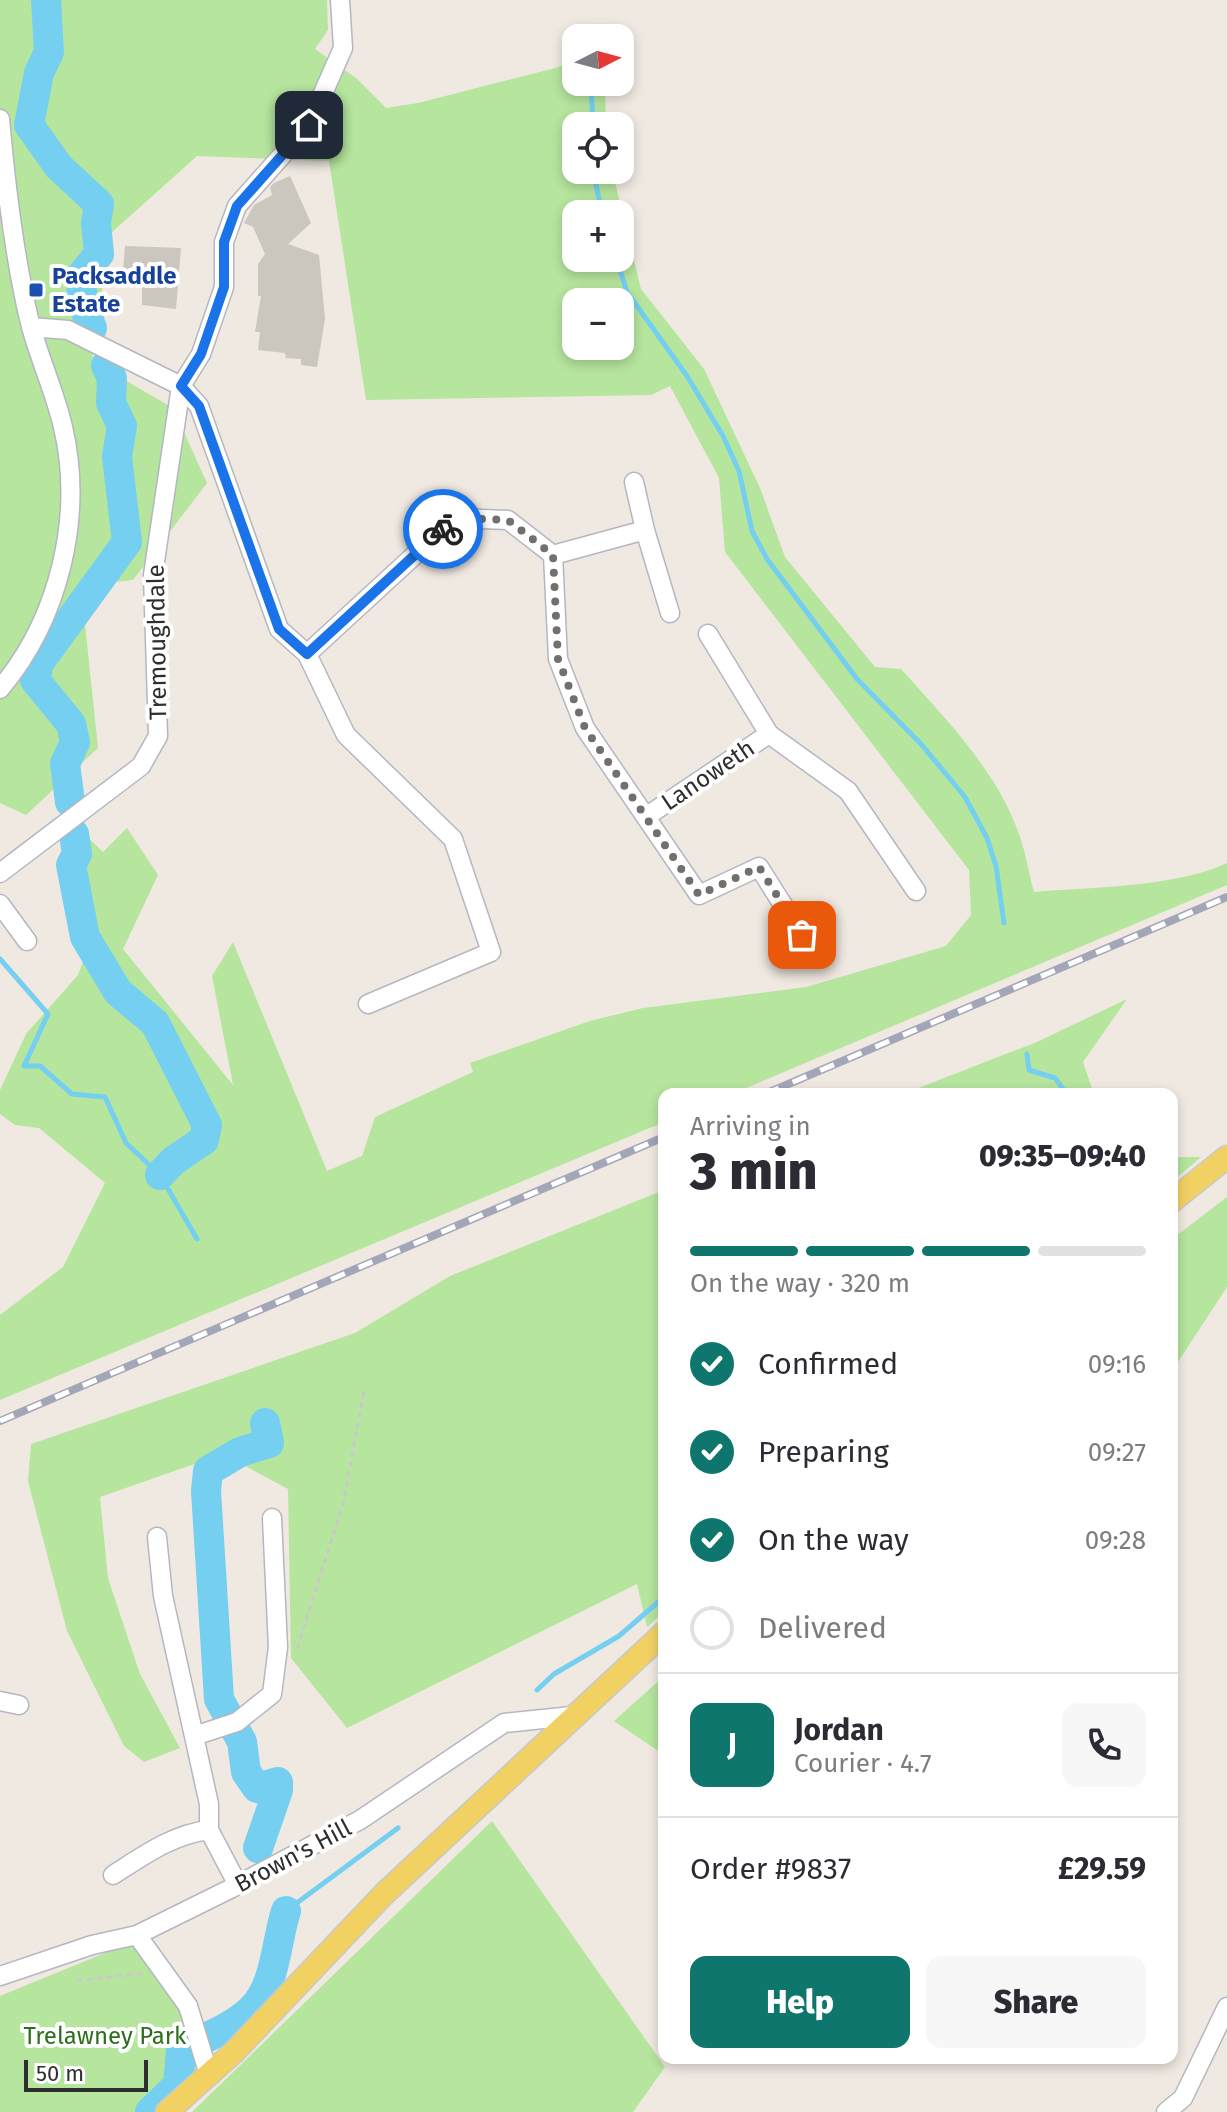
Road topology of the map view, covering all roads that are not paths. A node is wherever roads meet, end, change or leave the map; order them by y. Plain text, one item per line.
1 (340, 0) edge
2 (0, 119) edge
3 (31, 327) junction
4 (181, 386) junction
5 (634, 482) dead end
6 (645, 530) junction
7 (553, 555) junction
8 (670, 613) dead end
9 (708, 634) dead end
10 (307, 654) junction
11 (0, 689) edge
12 (769, 734) junction
13 (647, 816) junction
14 (0, 873) edge
15 (916, 891) dead end
16 (0, 904) edge
17 (802, 935) dead end
18 (27, 941) dead end
19 (368, 1004) dead end
20 (1227, 1157) edge
21 (1178, 1196) edge
22 (272, 1518) dead end
23 (157, 1537) dead end
24 (658, 1638) edge
25 (0, 1701) edge
26 (19, 1705) dead end
27 (572, 1716) junction
28 (194, 1736) junction
29 (209, 1830) junction
30 (113, 1875) dead end
31 (238, 1885) junction
32 (137, 1935) junction
33 (0, 1976) edge
34 (1227, 2007) edge
35 (207, 2070) junction
36 (167, 2112) edge
37 (1166, 2112) edge

1 - 4 street, Tremoughdale
2 - 3 street
3 - 4 street
3 - 11 street
4 - 10 street
4 - 14 street, Tremoughdale
5 - 6 street
6 - 7 street
6 - 8 street
7 - 10 street
7 - 13 street
9 - 12 street, Lanoweth
10 - 19 street
12 - 13 street, Lanoweth
12 - 15 street, Lanoweth
13 - 17 street
16 - 18 street
20 - 21 main road
22 - 28 street
23 - 28 street
24 - 27 main road
25 - 26 street
27 - 31 street, Brown's Hill
27 - 35 main road
28 - 29 street
29 - 30 street
29 - 31 street
31 - 32 street, Brown's Hill
32 - 33 street, Brown's Hill
32 - 35 street
34 - 37 street
35 - 36 main road

